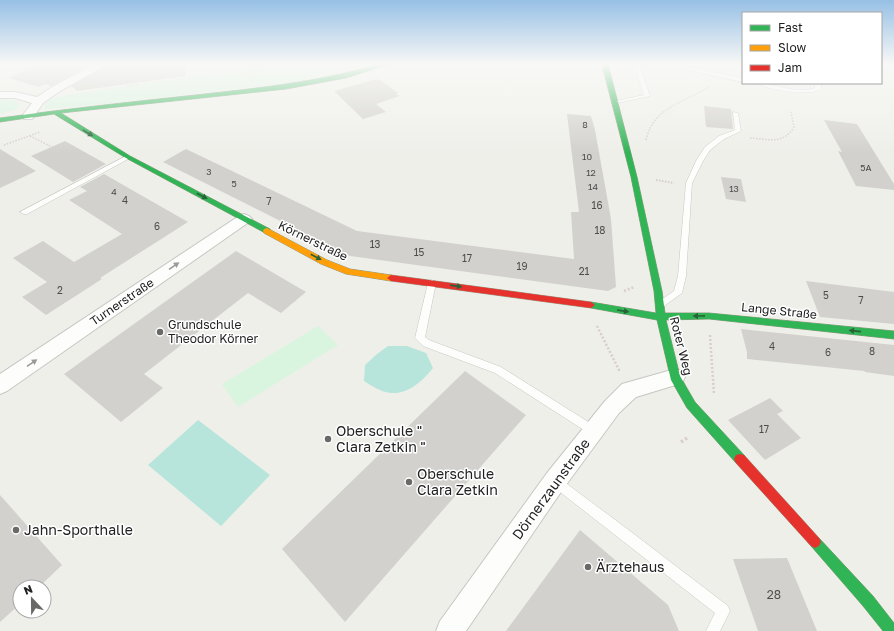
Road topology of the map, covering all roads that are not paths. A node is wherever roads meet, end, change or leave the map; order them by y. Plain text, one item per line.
1 (49, 93) edge
2 (226, 93) edge
3 (612, 93) edge
4 (646, 93) edge
5 (0, 95) edge
6 (39, 101) junction
7 (614, 103) junction
8 (55, 112) junction
9 (735, 113) dead end
10 (28, 116) junction
11 (0, 120) edge
12 (128, 157) junction
13 (24, 212) dead end
14 (244, 219) junction
15 (432, 283) junction
16 (660, 304) junction
17 (661, 317) junction
18 (894, 335) edge
19 (675, 377) junction
20 (0, 385) edge
21 (594, 431) junction
22 (555, 481) junction
23 (450, 631) edge
24 (713, 631) edge
25 (892, 631) edge

1 - 6 street
2 - 8 street
3 - 7 street, Roter Weg
4 - 7 lane
5 - 6 street
6 - 10 street
7 - 16 street, Roter Weg
8 - 10 street
8 -> 12 street, Körnerstraße
9 - 16 lane
10 - 11 street
12 - 13 lane
12 -> 14 street, Körnerstraße
14 -> 15 street, Körnerstraße
20 -> 14 street, Turnerstraße
15 -> 17 street, Körnerstraße
15 - 21 lane
16 - 17 street, Roter Weg
18 -> 17 street, Lange Straße
17 - 19 street, Roter Weg
19 - 21 street, Dörnerzaunstraße
19 - 25 street, Roter Weg
21 - 22 street, Dörnerzaunstraße
22 - 23 street, Dörnerzaunstraße
22 - 24 lane

